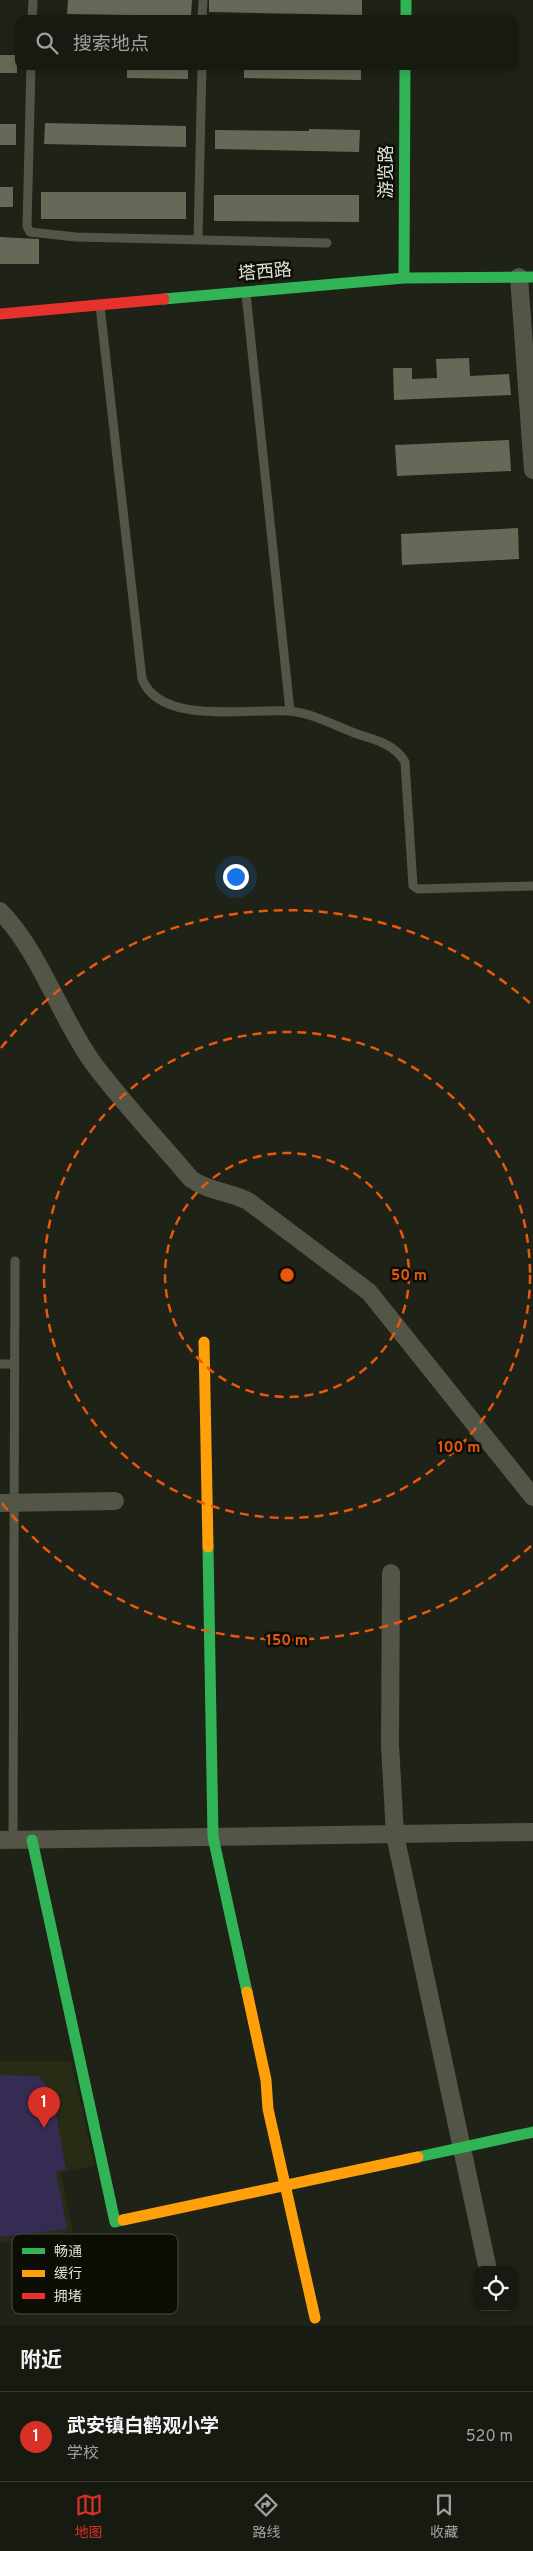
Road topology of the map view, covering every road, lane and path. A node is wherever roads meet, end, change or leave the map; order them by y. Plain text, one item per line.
1 (33, 0) edge
2 (203, 0) edge
3 (406, 0) edge
4 (32, 15) edge
5 (202, 15) edge
6 (406, 15) edge
7 (31, 70) edge
8 (202, 70) edge
9 (405, 70) edge
10 (198, 240) junction
11 (327, 243) dead end
12 (526, 277) edge
13 (404, 278) junction
14 (246, 292) junction
15 (100, 306) junction
16 (0, 314) edge
17 (533, 470) edge
18 (290, 711) junction
19 (533, 886) edge
20 (0, 911) edge
21 (15, 1261) dead end
22 (204, 1342) dead end
23 (0, 1364) edge
24 (14, 1364) junction
25 (533, 1497) edge
26 (115, 1501) dead end
27 (7, 1503) edge
28 (391, 1573) dead end
29 (533, 1832) edge
30 (394, 1834) junction
31 (213, 1837) junction
32 (6, 1840) edge
33 (32, 1840) junction
34 (533, 2132) edge
35 (462, 2148) junction
36 (285, 2186) junction
37 (487, 2266) edge
38 (315, 2318) dead end

1 - 4 lane
2 - 5 lane
3 - 6 street
7 - 10 lane
8 - 10 lane
9 - 13 street, 游览路
10 - 11 lane
12 - 13 street, 塔西路
12 - 17 street
13 - 14 street, 塔西路
14 - 15 street, 塔西路
14 - 18 lane
15 - 16 street, 塔西路
15 - 18 lane
18 - 19 lane
20 - 25 street
21 - 24 lane
22 - 31 street
23 - 24 lane
24 - 27 lane
26 - 27 street
27 - 32 lane
28 - 30 street
29 - 30 street
30 - 31 street
30 - 35 street
31 - 33 street
31 - 36 street
32 - 33 street
33 - 36 street
34 - 35 street
35 - 36 street
35 - 37 street
36 - 38 street

